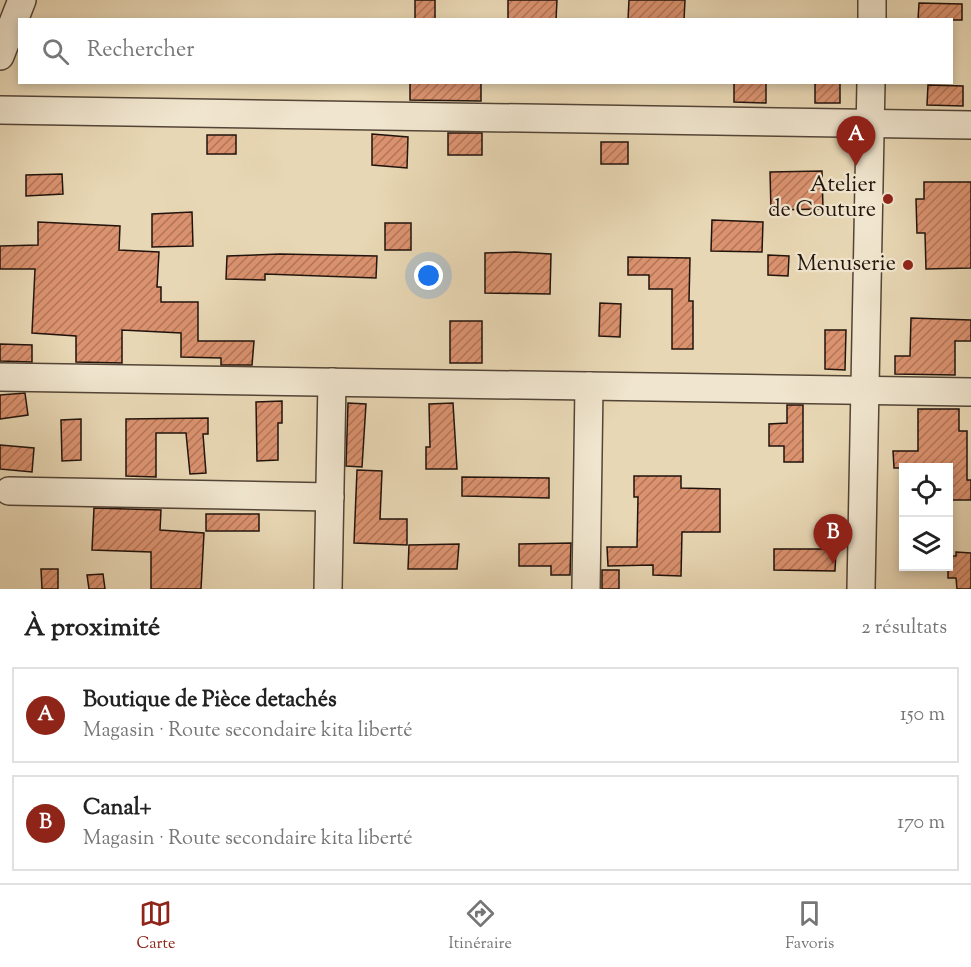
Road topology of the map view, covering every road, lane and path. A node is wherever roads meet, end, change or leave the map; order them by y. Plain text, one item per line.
1 (22, 0) edge
2 (872, 0) edge
3 (872, 18) edge
4 (0, 56) edge
5 (870, 84) edge
6 (0, 110) edge
7 (870, 124) junction
8 (971, 125) edge
9 (0, 377) edge
10 (332, 382) junction
11 (589, 386) junction
12 (865, 390) junction
13 (971, 392) edge
14 (9, 492) dead end
15 (330, 497) junction
16 (328, 589) edge
17 (586, 589) edge
18 (861, 589) edge

1 - 4 street
2 - 3 street
5 - 7 street
6 - 7 street
7 - 8 street
7 - 12 street
9 - 10 street
10 - 11 street
10 - 15 street
11 - 12 street
11 - 17 street
12 - 13 street
12 - 18 street
14 - 15 street
15 - 16 street

